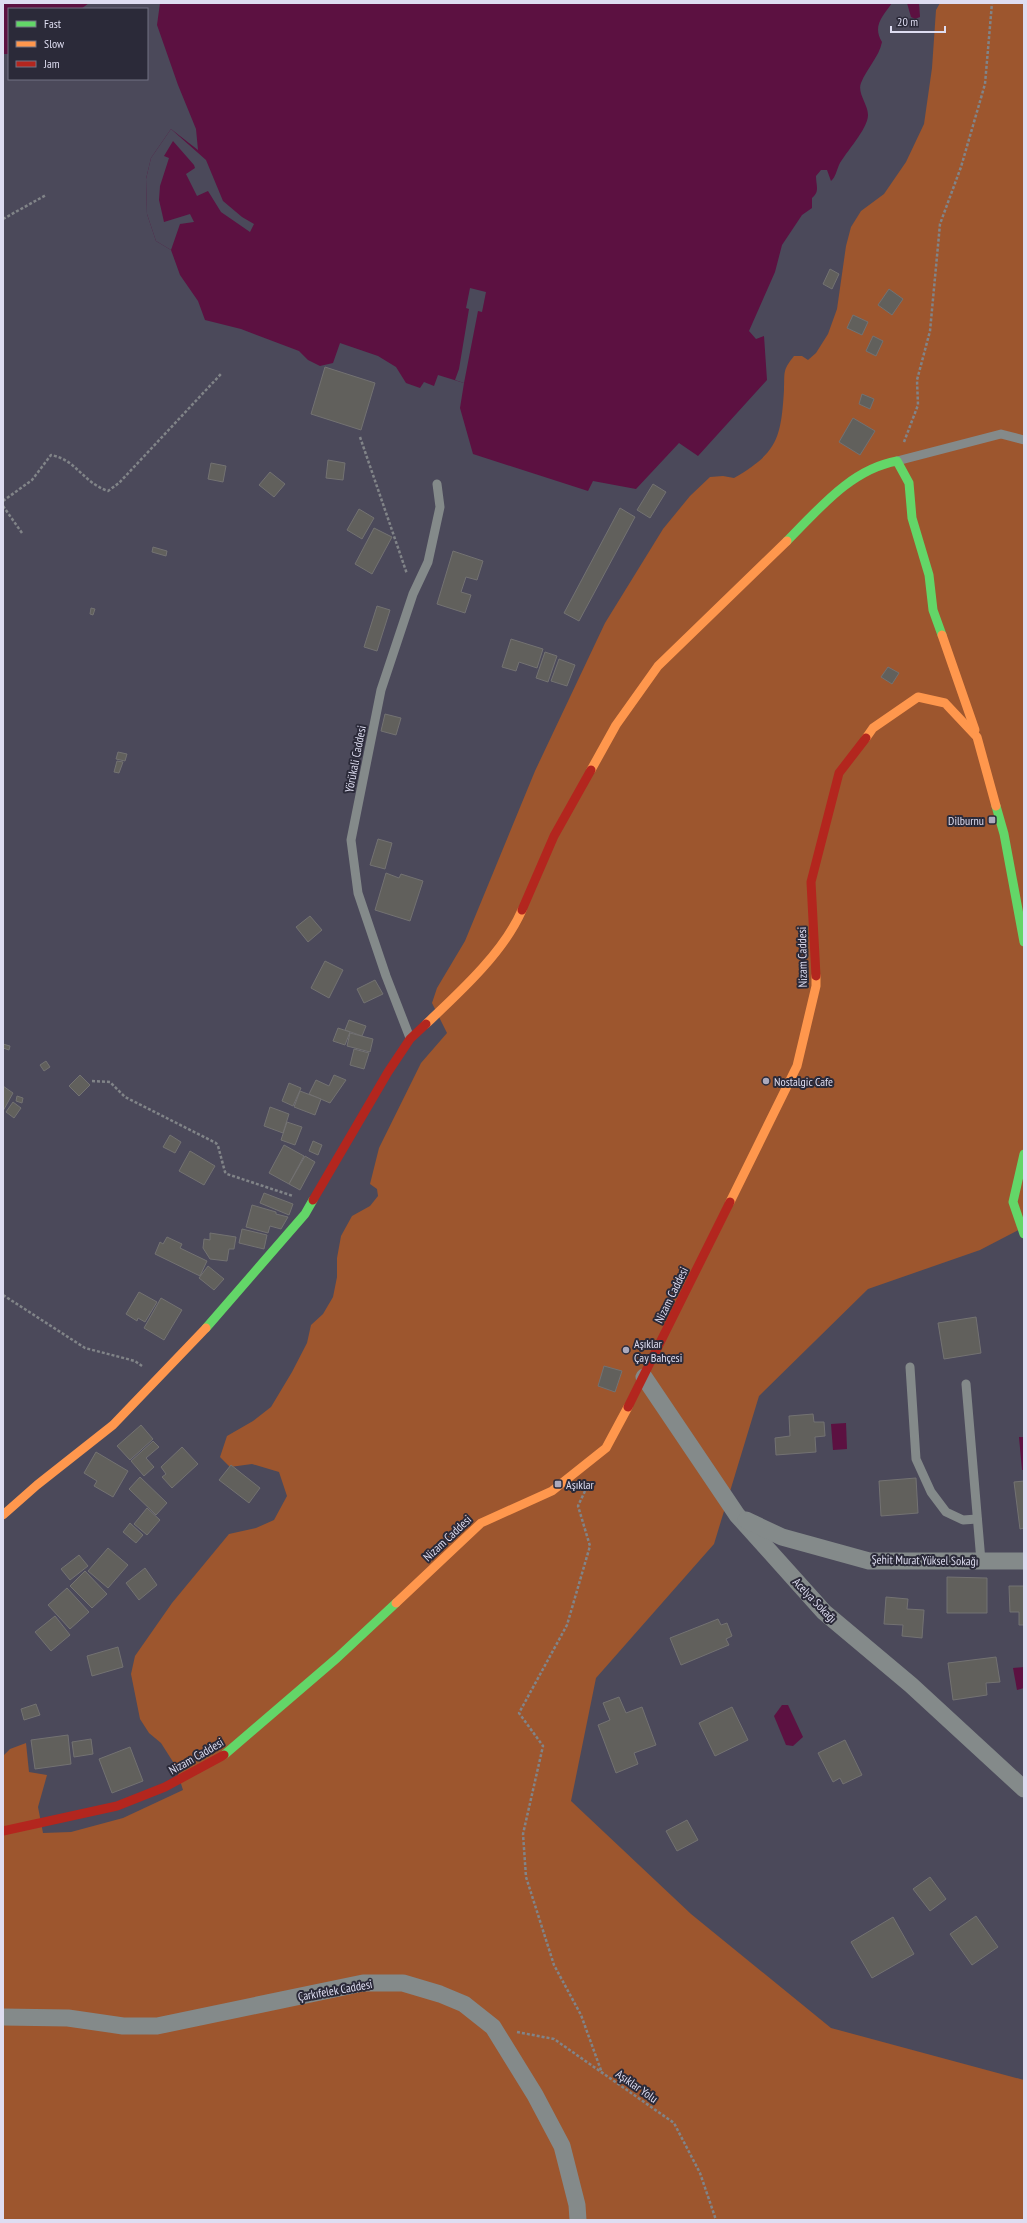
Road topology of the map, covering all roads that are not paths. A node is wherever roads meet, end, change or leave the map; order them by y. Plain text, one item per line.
1 (1024, 440) edge
2 (897, 461) junction
3 (437, 484) dead end
4 (977, 737) junction
5 (1024, 942) edge
6 (410, 1039) junction
7 (1024, 1154) edge
8 (1024, 1234) edge
9 (910, 1367) dead end
10 (644, 1377) junction
11 (966, 1384) dead end
12 (3, 1515) edge
13 (737, 1515) junction
14 (977, 1519) junction
15 (981, 1561) junction
16 (1024, 1561) edge
17 (1024, 1789) edge
18 (4, 1830) edge
19 (3, 2017) edge
20 (578, 2220) edge

1 - 2 lane
2 - 4 street
2 - 6 street
3 - 6 lane, Yörükali Caddesi
4 - 5 street, Nizam Caddesi
4 - 10 street, Nizam Caddesi
6 - 12 street
7 - 8 street
9 - 14 lane
10 - 13 street, Acelya Sokağı
10 - 18 street, Nizam Caddesi
11 - 14 lane
13 - 15 street, Şehit Murat Yüksel Sokağı
13 - 17 street, Acelya Sokağı
14 - 15 lane
15 - 16 street, Şehit Murat Yüksel Sokağı
19 - 20 street, Çarkıfelek Caddesi

